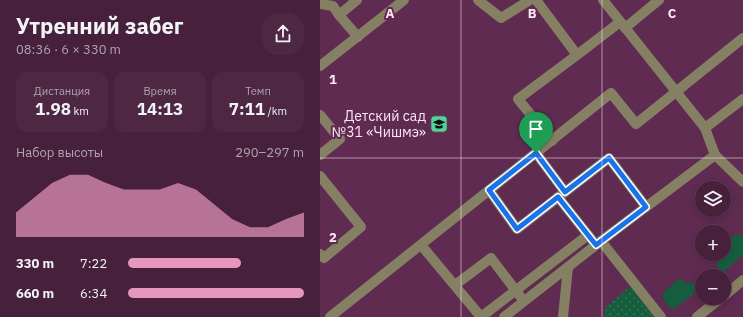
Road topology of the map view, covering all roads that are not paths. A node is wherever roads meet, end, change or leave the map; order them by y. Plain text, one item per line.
1 (357, 0) edge
2 (404, 0) edge
3 (478, 0) edge
4 (530, 0) edge
5 (536, 0) edge
6 (603, 0) edge
7 (659, 0) edge
8 (320, 4) edge
9 (339, 15) junction
10 (622, 25) junction
11 (358, 36) junction
12 (743, 38) edge
13 (577, 55) junction
14 (320, 66) edge
15 (676, 92) junction
16 (743, 99) edge
17 (320, 115) edge
18 (705, 128) junction
19 (552, 141) junction
20 (536, 153) junction
21 (320, 155) edge
22 (715, 155) junction
23 (320, 176) edge
24 (743, 182) edge
25 (489, 190) junction
26 (562, 194) junction
27 (646, 207) junction
28 (588, 235) junction
29 (598, 243) junction
30 (421, 244) junction
31 (320, 254) edge
32 (568, 267) junction
33 (743, 280) edge
34 (455, 285) junction
35 (731, 290) edge
36 (516, 291) junction
37 (524, 301) junction
38 (714, 305) edge
39 (702, 316) edge
40 (330, 317) edge
41 (481, 317) edge
42 (504, 317) edge
43 (563, 317) edge
44 (661, 317) edge

1 - 9 street
2 - 11 street
3 - 4 street
5 - 13 street
6 - 10 street
7 - 10 street
8 - 9 street
9 - 11 street
10 - 13 street
10 - 15 street
11 - 14 street
12 - 15 street
13 - 19 street
15 - 18 street
15 - 19 street
16 - 18 street
17 - 21 street
18 - 22 street
19 - 20 street
20 - 25 street
20 - 26 street
22 - 24 street
22 - 27 street
23 - 31 street
25 - 26 street
25 - 30 street
26 - 27 street
26 - 28 street
27 - 29 street
28 - 29 street
28 - 36 street
29 - 32 street
29 - 44 street
30 - 34 street
30 - 40 street
32 - 37 street
32 - 43 street
33 - 35 street
34 - 36 street
34 - 41 street
36 - 37 street
36 - 41 street
37 - 42 street
38 - 39 street

